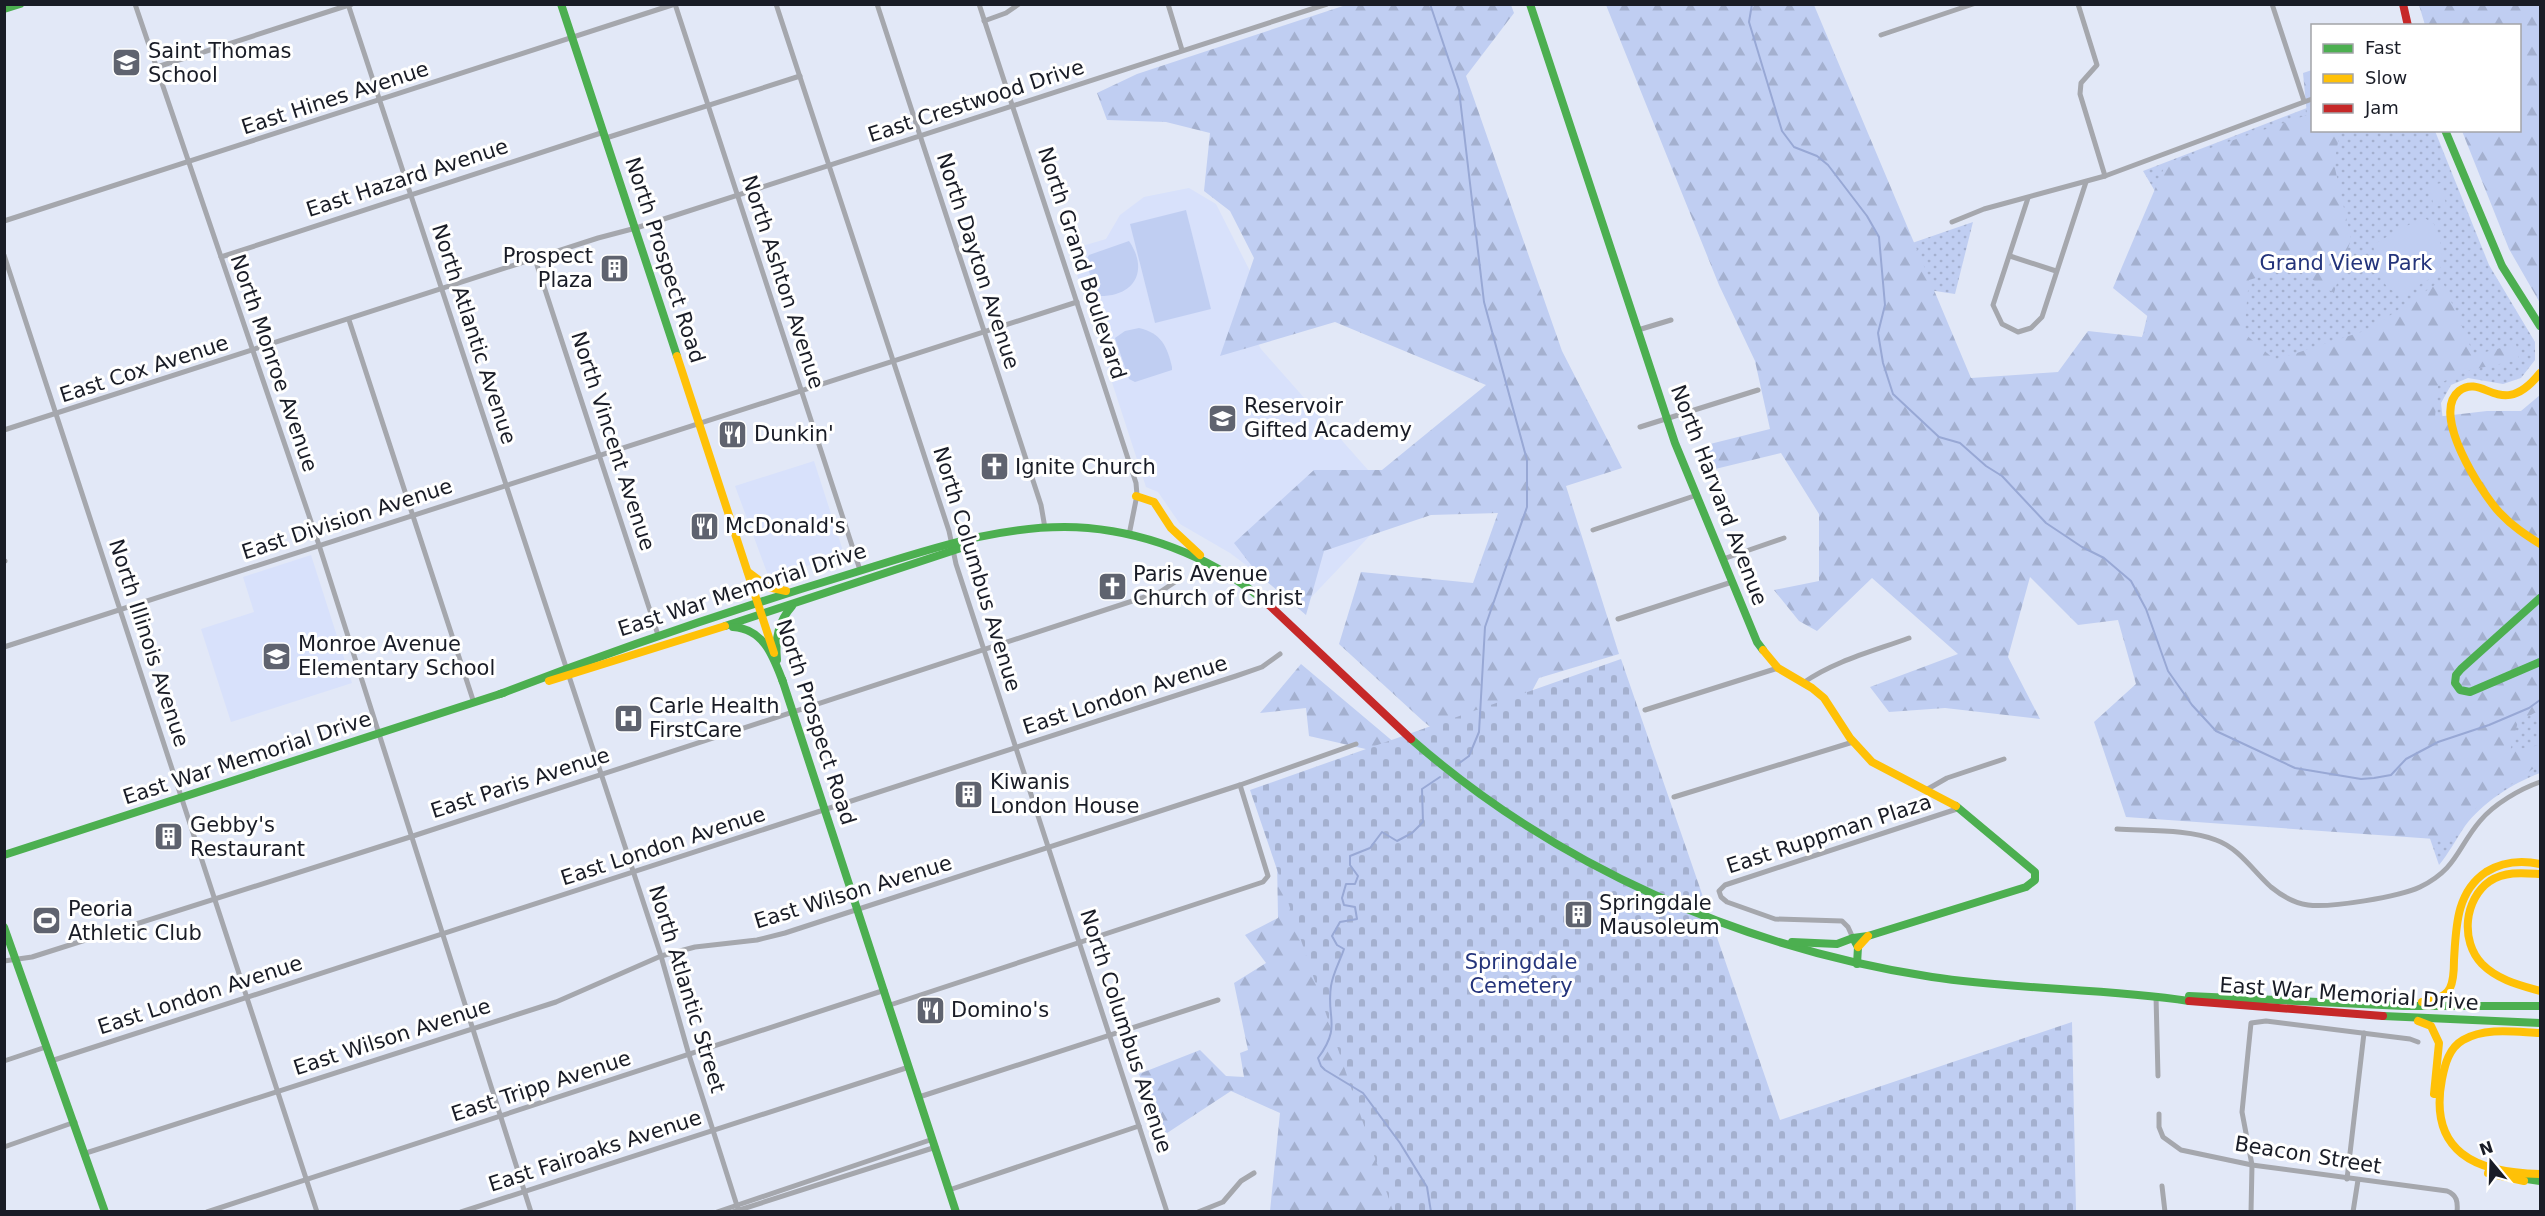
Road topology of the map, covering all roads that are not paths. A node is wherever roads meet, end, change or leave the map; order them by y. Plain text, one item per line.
1 (20, 4) edge
2 (135, 4) edge
3 (561, 4) edge
4 (675, 4) edge
5 (776, 4) edge
6 (877, 4) edge
7 (979, 4) edge
8 (1019, 4) edge
9 (1168, 4) edge
10 (1327, 4) edge
11 (1530, 4) edge
12 (1973, 4) edge
13 (2078, 4) edge
14 (2272, 4) edge
15 (2403, 4) edge
16 (350, 5) edge
17 (4, 9) edge
18 (984, 21) junction
19 (2408, 24) edge
20 (1881, 35) dead end
21 (572, 38) junction
22 (1182, 50) junction
23 (157, 67) junction
24 (800, 76) junction
25 (2311, 99) edge
26 (380, 100) junction
27 (2304, 101) junction
28 (708, 106) junction
29 (1013, 108) junction
30 (2446, 132) edge
31 (605, 135) junction
32 (920, 138) junction
33 (189, 162) junction
34 (830, 167) junction
35 (2105, 176) junction
36 (2086, 182) junction
37 (411, 194) junction
38 (737, 196) junction
39 (2028, 198) junction
40 (4, 221) edge
41 (1952, 222) dead end
42 (636, 228) junction
43 (4, 255) edge
44 (221, 256) junction
45 (2010, 256) junction
46 (535, 259) junction
47 (2056, 271) junction
48 (443, 289) junction
49 (1077, 302) junction
50 (349, 320) junction
51 (1671, 320) dead end
52 (2541, 326) edge
53 (1638, 330) junction
54 (985, 332) junction
55 (252, 351) junction
56 (893, 360) junction
57 (2541, 373) edge
58 (802, 390) junction
59 (1758, 390) dead end
60 (57, 414) junction
61 (1668, 420) junction
62 (700, 422) junction
63 (1640, 427) dead end
64 (4, 430) edge
65 (601, 454) junction
66 (507, 486) junction
67 (1137, 495) junction
68 (1697, 495) junction
69 (414, 515) junction
70 (1045, 528) junction
71 (1593, 530) dead end
72 (1129, 535) junction
73 (1784, 538) dead end
74 (2541, 544) edge
75 (319, 545) junction
76 (952, 547) junction
77 (1723, 559) junction
78 (1214, 566) junction
79 (860, 570) junction
80 (748, 572) junction
81 (1178, 580) dead end
82 (1732, 582) junction
83 (792, 591) junction
84 (2541, 597) edge
85 (809, 598) junction
86 (758, 602) junction
87 (121, 610) junction
88 (762, 614) junction
89 (1618, 619) dead end
90 (658, 634) junction
91 (1909, 638) dead end
92 (675, 642) junction
93 (4, 647) edge
94 (984, 650) junction
95 (1281, 654) dead end
96 (2541, 662) edge
97 (779, 668) junction
98 (1778, 668) junction
99 (568, 672) junction
100 (783, 682) junction
101 (1803, 682) junction
102 (474, 703) junction
103 (1645, 710) dead end
104 (794, 712) junction
105 (378, 734) junction
106 (1853, 742) junction
107 (1356, 744) dead end
108 (1017, 748) junction
109 (2004, 759) dead end
110 (602, 773) junction
111 (2541, 782) edge
112 (1240, 786) junction
113 (1926, 790) junction
114 (1674, 797) dead end
115 (182, 798) junction
116 (1960, 808) junction
117 (826, 810) junction
118 (2117, 829) dead end
119 (410, 837) junction
120 (1049, 847) junction
121 (4, 855) edge
122 (2541, 864) edge
123 (634, 873) junction
124 (2541, 874) edge
125 (215, 899) junction
126 (859, 910) junction
127 (4, 927) edge
128 (443, 934) junction
129 (1754, 935) junction
130 (1868, 936) junction
131 (1853, 938) junction
132 (1080, 942) junction
133 (1858, 947) junction
134 (661, 956) junction
135 (15, 959) junction
136 (4, 961) edge
137 (1857, 964) junction
138 (885, 990) junction
139 (2541, 991) edge
140 (2156, 996) junction
141 (247, 998) junction
142 (1218, 1000) dead end
143 (2371, 1004) junction
144 (890, 1005) junction
145 (2541, 1006) edge
146 (2374, 1015) junction
147 (2541, 1023) edge
148 (472, 1028) junction
149 (2364, 1033) junction
150 (2541, 1033) edge
151 (1110, 1034) junction
152 (2418, 1042) dead end
153 (46, 1047) junction
154 (688, 1055) junction
155 (4, 1061) edge
156 (51, 1061) junction
157 (909, 1067) junction
158 (2158, 1076) dead end
159 (279, 1091) junction
160 (919, 1097) junction
161 (2159, 1114) dead end
162 (500, 1116) junction
163 (75, 1122) junction
164 (1139, 1126) junction
165 (713, 1130) junction
166 (934, 1143) junction
167 (4, 1147) edge
168 (86, 1153) junction
169 (2252, 1165) junction
170 (1254, 1173) dead end
171 (2488, 1173) junction
172 (2541, 1174) edge
173 (307, 1179) junction
174 (2347, 1179) junction
175 (2358, 1180) junction
176 (2541, 1181) edge
177 (2162, 1186) dead end
178 (2541, 1187) edge
179 (950, 1190) junction
180 (525, 1191) junction
181 (736, 1209) edge
182 (105, 1212) edge
183 (207, 1212) edge
184 (317, 1212) edge
185 (461, 1212) edge
186 (531, 1212) edge
187 (717, 1212) edge
188 (956, 1212) edge
189 (1167, 1212) edge
190 (1198, 1212) edge
191 (2165, 1212) edge
192 (2251, 1212) edge
193 (2353, 1212) edge
194 (2457, 1212) edge

1 - 17 main road
2 - 23 street, North Monroe Avenue
3 - 21 main road, North Prospect Road
4 - 21 street, East Hines Avenue
4 - 28 street, North Ashton Avenue
5 - 24 street, North Columbus Avenue
6 - 32 street, North Dayton Avenue
7 - 18 street, North Grand Boulevard
8 - 18 street
9 - 22 street
10 - 22 street, East Crestwood Drive
11 - 53 main road, North Harvard Avenue
12 - 20 street
13 - 35 street
14 - 27 street
15 - 19 main road
16 - 23 street
16 - 26 street, North Atlantic Avenue
18 - 29 street, North Grand Boulevard
21 - 26 street, East Hines Avenue
21 - 31 main road, North Prospect Road
22 - 29 street, East Crestwood Drive
23 - 33 street, North Monroe Avenue
24 - 28 street, East Hazard Avenue
24 - 34 street, North Columbus Avenue
25 - 27 street
26 - 33 street, East Hines Avenue
26 - 37 street, North Atlantic Avenue
27 - 35 street
28 - 31 street, East Hazard Avenue
28 - 38 street, North Ashton Avenue
29 - 32 street, East Crestwood Drive
29 - 49 street, North Grand Boulevard
30 - 52 main road
31 - 37 street, East Hazard Avenue
31 - 42 main road, North Prospect Road
32 - 34 street, East Crestwood Drive
32 - 54 street, North Dayton Avenue
33 - 40 street, East Hines Avenue
33 - 44 street, North Monroe Avenue
34 - 38 street, East Crestwood Drive
34 - 56 street, North Columbus Avenue
35 - 36 street
36 - 39 street
36 - 47 street
37 - 44 street, East Hazard Avenue
37 - 48 street, North Atlantic Avenue
38 - 42 street, East Crestwood Drive
38 - 58 street, North Ashton Avenue
39 - 41 street
39 - 45 street
42 - 46 street, East Cox Avenue
42 - 62 main road, North Prospect Road
43 - 60 street, North Illinois Avenue
44 - 55 street, North Monroe Avenue
45 - 47 street
45 - 47 street
46 - 48 street, East Cox Avenue
46 - 65 street, North Vincent Avenue
48 - 50 street, East Cox Avenue
48 - 66 street, North Atlantic Avenue
49 - 54 street, East Division Avenue
49 - 67 street, North Grand Boulevard
50 - 55 street, East Cox Avenue
50 - 69 street
51 - 53 street
53 - 61 main road, North Harvard Avenue
54 - 56 street, East Division Avenue
54 - 70 street, North Dayton Avenue
55 - 60 street, East Cox Avenue
55 - 75 street, North Monroe Avenue
56 - 58 street, East Division Avenue
56 - 76 street, North Columbus Avenue
57 - 74 main road
58 - 62 street, East Division Avenue
58 - 79 street, North Ashton Avenue
59 - 61 street
60 - 64 street, East Cox Avenue
60 - 87 street, North Illinois Avenue
61 - 63 street
61 - 68 main road, North Harvard Avenue
62 - 65 street, East Division Avenue
62 - 80 main road, North Prospect Road
65 - 66 street, East Division Avenue
65 - 90 street, North Vincent Avenue
66 - 69 street, East Division Avenue
66 - 99 street, North Atlantic Avenue
67 - 72 street, North Grand Boulevard
67 - 78 main road
68 - 71 street
68 - 77 main road, North Harvard Avenue
69 - 75 street, East Division Avenue
69 - 102 street
70 - 72 main road, East War Memorial Drive
70 - 76 main road, East War Memorial Drive
72 - 78 main road, East War Memorial Drive
73 - 77 street
75 - 87 street, East Division Avenue
75 - 105 street, North Monroe Avenue
76 - 79 main road, East War Memorial Drive
76 - 85 main road, East War Memorial Drive
76 - 94 street, North Columbus Avenue
77 - 82 main road, North Harvard Avenue
78 - 129 main road, East War Memorial Drive
79 - 83 main road, East War Memorial Drive
80 - 83 main road
80 - 86 main road, North Prospect Road
81 - 94 street, East Paris Avenue
82 - 89 street
82 - 98 main road, North Harvard Avenue
83 - 86 main road, East War Memorial Drive
84 - 96 main road
85 - 88 main road, East War Memorial Drive
85 - 97 main road
86 - 88 main road, North Prospect Road
86 - 90 main road, East War Memorial Drive
87 - 93 street, East Division Avenue
87 - 115 street, North Illinois Avenue
88 - 92 main road, East War Memorial Drive
88 - 97 main road, North Prospect Road
90 - 99 main road, East War Memorial Drive
91 - 101 street
92 - 99 main road, East War Memorial Drive
92 - 100 main road
94 - 104 street, East Paris Avenue
94 - 108 street, North Columbus Avenue
95 - 108 street, East London Avenue
97 - 100 main road, North Prospect Road
98 - 101 main road, North Harvard Avenue
98 - 103 street
99 - 102 main road, East War Memorial Drive
99 - 110 street, North Atlantic Street
100 - 104 main road, North Prospect Road
101 - 106 main road, North Harvard Avenue
102 - 105 main road, East War Memorial Drive
104 - 110 street, East Paris Avenue
104 - 117 main road, North Prospect Road
105 - 115 main road, East War Memorial Drive
105 - 119 street, North Monroe Avenue
106 - 113 main road, North Harvard Avenue
106 - 114 street
107 - 112 street, East Wilson Avenue
108 - 117 street, East London Avenue
108 - 120 street, North Columbus Avenue
109 - 113 street
110 - 119 street, East Paris Avenue
110 - 123 street, North Atlantic Street
111 - 118 street
112 - 120 street, East Wilson Avenue
112 - 132 street
113 - 116 main road, North Harvard Avenue
115 - 121 main road, East War Memorial Drive
115 - 125 street, North Illinois Avenue
116 - 130 main road, North Harvard Avenue
116 - 131 street, East Ruppman Plaza
117 - 123 street, East London Avenue
117 - 126 main road, North Prospect Road
119 - 125 street, East Paris Avenue
119 - 128 street, North Monroe Avenue
120 - 126 street, East Wilson Avenue
120 - 132 street, North Columbus Avenue
122 - 143 main road
123 - 128 street, East London Avenue
123 - 134 street, North Atlantic Street
124 - 139 main road
125 - 135 street, East Paris Avenue
125 - 141 street, North Illinois Avenue
126 - 134 street, East Wilson Avenue
126 - 138 main road, North Prospect Road
127 - 135 main road
128 - 141 street, East London Avenue
128 - 148 street, North Monroe Avenue
129 - 131 main road
129 - 137 main road, East War Memorial Drive
130 - 131 main road
130 - 133 main road
131 - 133 main road
132 - 144 street
132 - 151 street, North Columbus Avenue
133 - 137 main road
134 - 148 street, East Wilson Avenue
134 - 154 street, North Atlantic Street
135 - 136 street, East Paris Avenue
135 - 153 main road
137 - 140 main road, East War Memorial Drive
138 - 144 main road, North Prospect Road
138 - 154 street, East Tripp Avenue
140 - 143 main road, East War Memorial Drive
140 - 146 main road, East War Memorial Drive
140 - 158 street
141 - 156 street, East London Avenue
141 - 159 street, North Illinois Avenue
142 - 151 street
143 - 145 main road, East War Memorial Drive
144 - 157 main road, North Prospect Road
146 - 147 main road, East War Memorial Drive
146 - 171 main road
148 - 159 street, East Wilson Avenue
148 - 162 street, North Monroe Avenue
149 - 152 street
149 - 169 street
149 - 174 street
150 - 172 main road
151 - 160 street
151 - 164 street, North Columbus Avenue
153 - 155 street
153 - 156 main road
154 - 162 street, East Tripp Avenue
154 - 165 street, North Atlantic Street
156 - 163 main road
157 - 160 main road, North Prospect Road
157 - 165 street, East Fairoaks Avenue
159 - 168 street, East Wilson Avenue
159 - 173 street, North Illinois Avenue
160 - 166 main road, North Prospect Road
161 - 169 street, Beacon Street
162 - 173 street, East Tripp Avenue
162 - 180 street, North Monroe Avenue
163 - 167 street
163 - 168 main road
164 - 179 street
164 - 189 street, North Columbus Avenue
165 - 180 street, East Fairoaks Avenue
165 - 181 street, North Atlantic Street
166 - 179 main road, North Prospect Road
166 - 181 street
168 - 182 main road
169 - 174 street, Beacon Street
169 - 192 street
170 - 190 street
171 - 176 main road
171 - 178 main road
173 - 183 street, East Tripp Avenue
173 - 184 street, North Illinois Avenue
174 - 175 street, Beacon Street
175 - 193 street
175 - 194 street, Beacon Street
177 - 191 street
179 - 188 main road, North Prospect Road
180 - 185 street, East Fairoaks Avenue
180 - 186 street, North Monroe Avenue
181 - 187 street

